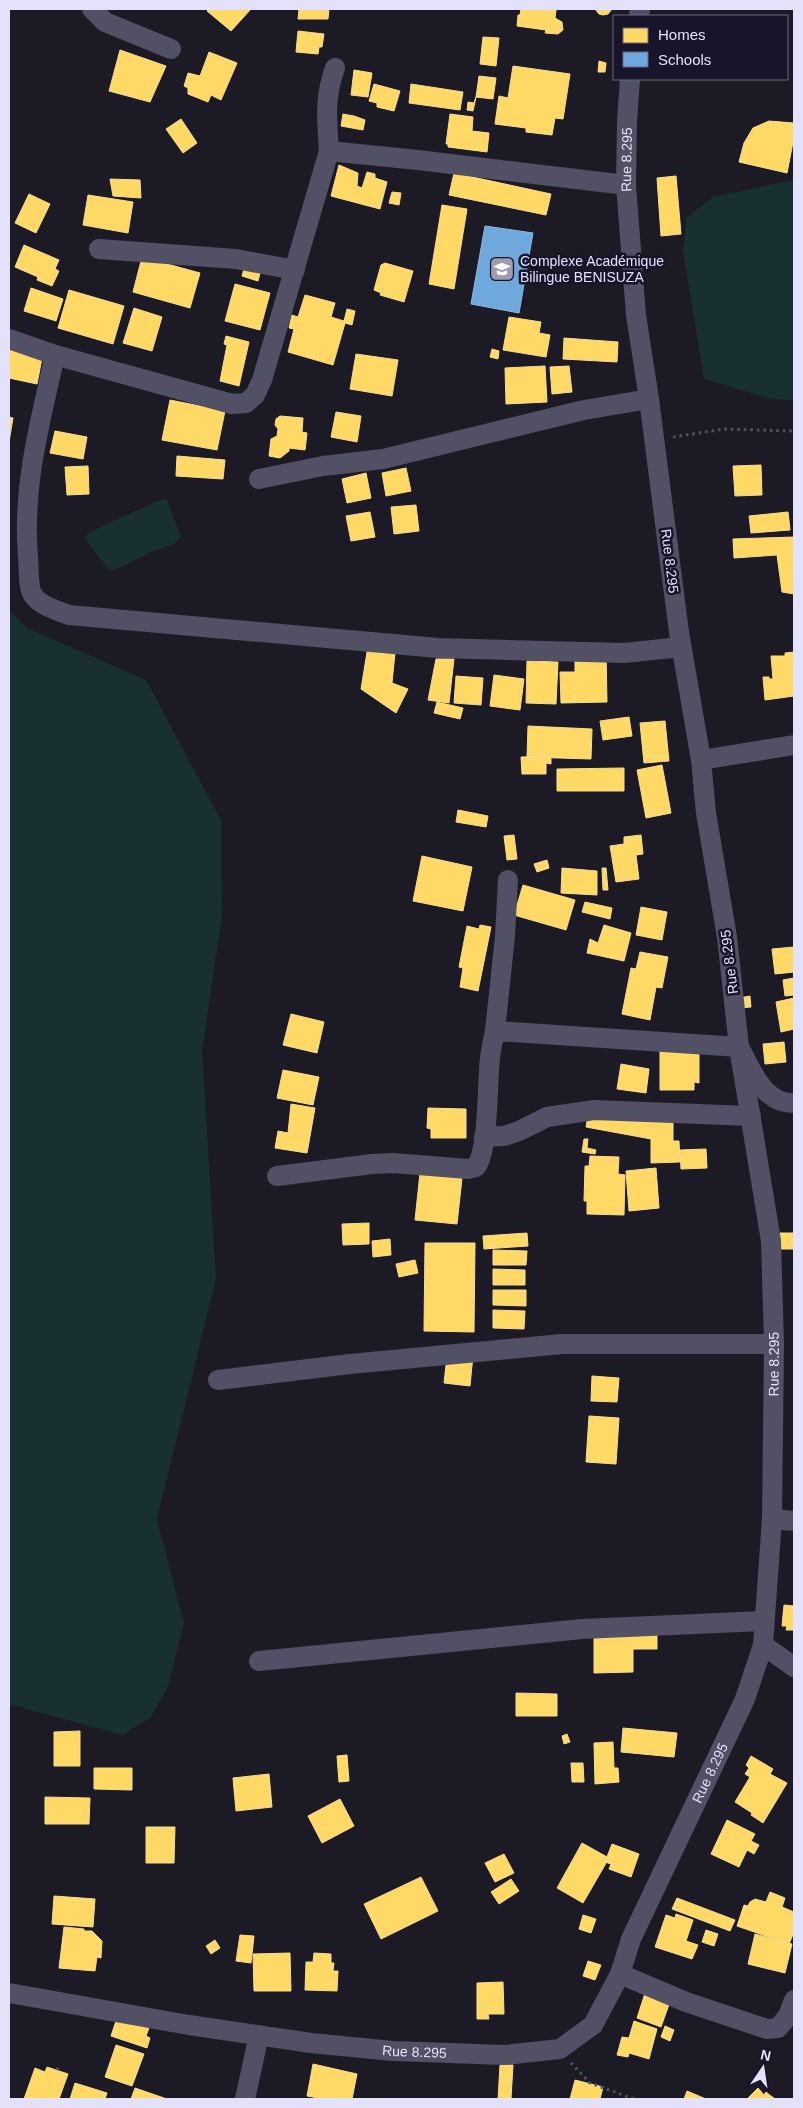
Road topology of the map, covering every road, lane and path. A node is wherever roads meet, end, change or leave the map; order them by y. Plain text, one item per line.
1 (92, 9) edge
2 (171, 48) dead end
3 (335, 68) dead end
4 (630, 80) edge
5 (329, 151) junction
6 (626, 185) junction
7 (99, 249) dead end
8 (294, 270) junction
9 (9, 338) edge
10 (55, 355) junction
11 (649, 399) junction
12 (794, 431) edge
13 (655, 440) junction
14 (259, 479) dead end
15 (681, 647) junction
16 (794, 745) edge
17 (701, 760) junction
18 (508, 880) dead end
19 (495, 1031) junction
20 (739, 1048) junction
21 (794, 1103) edge
22 (751, 1116) junction
23 (484, 1136) junction
24 (277, 1176) dead end
25 (774, 1344) junction
26 (218, 1380) dead end
27 (772, 1519) junction
28 (794, 1521) edge
29 (764, 1621) junction
30 (763, 1645) junction
31 (259, 1661) dead end
32 (794, 1667) edge
33 (620, 1974) junction
34 (9, 1993) edge
35 (794, 2000) edge
36 (259, 2035) junction
37 (560, 2048) junction
38 (59, 2064) dead end
39 (57, 2070) dead end
40 (246, 2099) edge
41 (634, 2099) edge

1 - 2 street
3 - 5 street
4 - 6 street, Rue 8.295
5 - 6 street
5 - 8 street
6 - 11 street, Rue 8.295
7 - 8 street
8 - 10 street
9 - 10 street
10 - 15 street
11 - 13 street, Rue 8.295
11 - 14 street
12 - 13 path
13 - 15 street, Rue 8.295
15 - 17 street, Rue 8.295
16 - 17 street
17 - 20 street, Rue 8.295
18 - 19 street
19 - 20 street
19 - 23 street
20 - 21 street
20 - 22 street, Rue 8.295
22 - 23 street
22 - 25 street, Rue 8.295
23 - 24 street
25 - 26 street
25 - 27 street, Rue 8.295
27 - 28 street
27 - 29 street, Rue 8.295
29 - 30 street, Rue 8.295
29 - 31 street
30 - 32 street
30 - 33 street, Rue 8.295
33 - 35 street
33 - 37 street, Rue 8.295
34 - 36 street, Rue 8.295
36 - 37 street, Rue 8.295
36 - 40 street
37 - 41 path
38 - 39 path

